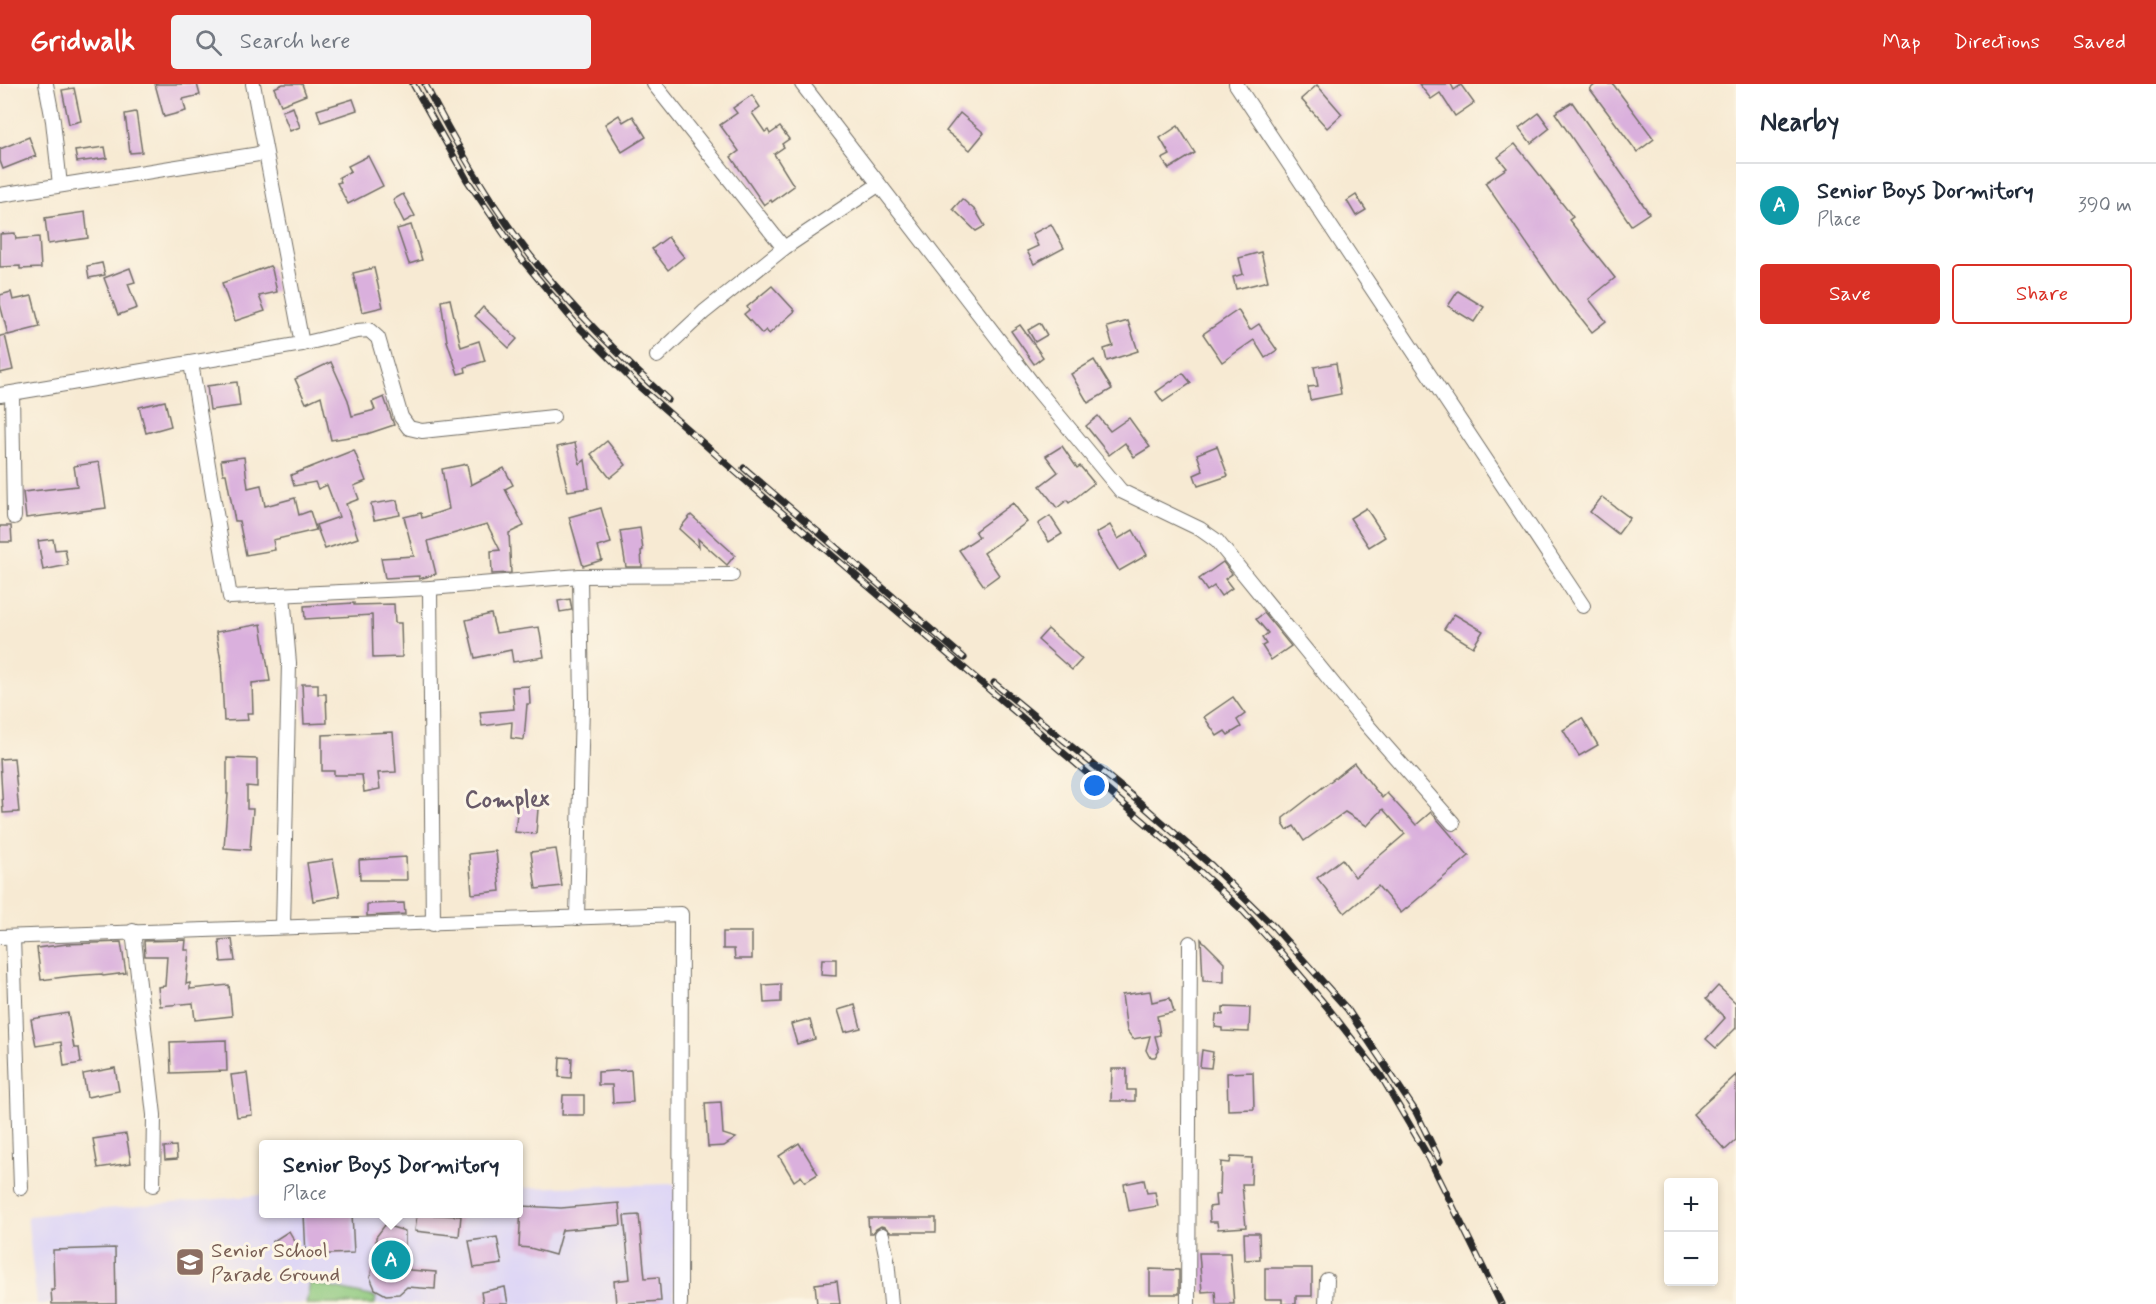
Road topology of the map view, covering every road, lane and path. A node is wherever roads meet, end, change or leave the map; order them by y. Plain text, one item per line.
1 (46, 84) edge
2 (253, 84) edge
3 (654, 84) edge
4 (802, 84) edge
5 (1236, 84) edge
6 (265, 153) junction
7 (60, 185) junction
8 (878, 185) junction
9 (0, 195) edge
10 (784, 248) junction
11 (302, 344) junction
12 (657, 356) dead end
13 (191, 363) junction
14 (6, 394) edge
15 (553, 417) dead end
16 (14, 517) dead end
17 (732, 575) dead end
18 (580, 576) junction
19 (430, 588) junction
20 (283, 595) junction
21 (1584, 606) dead end
22 (1453, 823) dead end
23 (577, 918) junction
24 (433, 924) junction
25 (283, 927) junction
26 (133, 932) junction
27 (7, 937) edge
28 (1190, 943) dead end
29 (153, 1185) dead end
30 (21, 1188) dead end
31 (882, 1235) dead end
32 (1327, 1280) dead end
33 (680, 1304) edge
34 (891, 1304) edge
35 (1188, 1304) edge
36 (1326, 1304) edge

1 - 7 street
2 - 6 street
3 - 10 street
4 - 8 street
5 - 21 street
6 - 7 street
6 - 11 street
7 - 9 street
8 - 10 street
8 - 22 street
10 - 12 street
11 - 13 street
11 - 15 street
13 - 14 street
13 - 20 street
14 - 16 street
17 - 18 street
18 - 19 street
18 - 23 street
19 - 20 street
19 - 24 street
20 - 25 street
23 - 24 street
23 - 33 street
24 - 25 street
25 - 26 street
26 - 27 street
26 - 29 street
27 - 30 street
28 - 35 street
31 - 34 street
32 - 36 street

